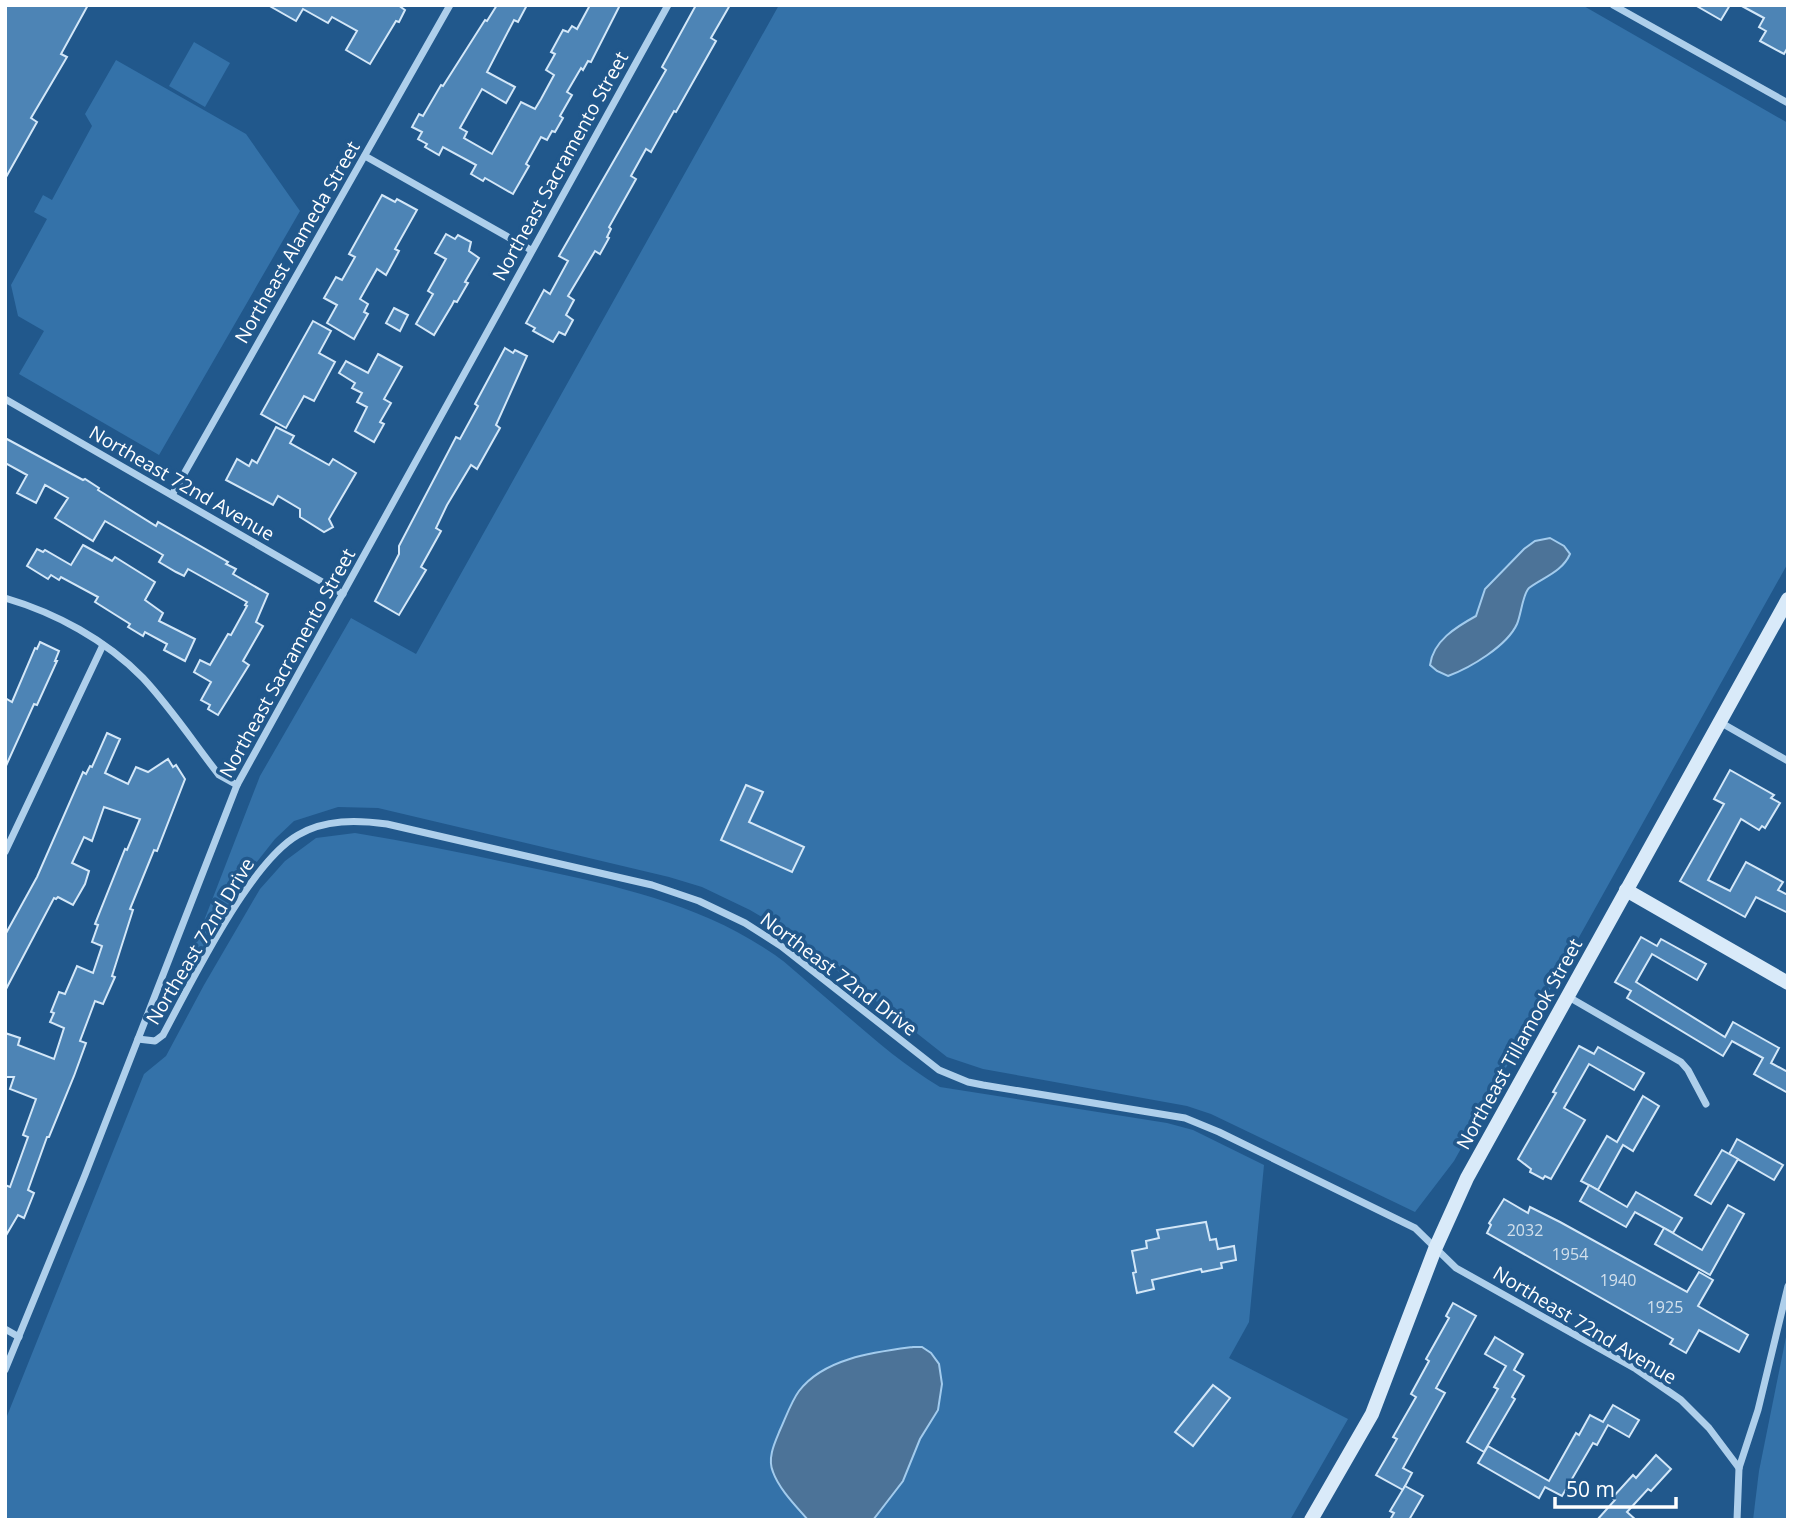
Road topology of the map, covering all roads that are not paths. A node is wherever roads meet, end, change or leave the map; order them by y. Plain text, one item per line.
1 (450, 5) edge
2 (668, 5) edge
3 (1613, 5) edge
4 (1788, 103) edge
5 (365, 156) junction
6 (531, 250) junction
7 (5, 399) edge
8 (172, 495) junction
9 (343, 594) junction
10 (5, 598) edge
11 (1788, 599) edge
12 (103, 645) junction
13 (1718, 721) junction
14 (1788, 761) edge
15 (237, 785) junction
16 (5, 852) edge
17 (1626, 890) junction
18 (1788, 983) edge
19 (1567, 996) junction
20 (138, 1039) junction
21 (1706, 1104) dead end
22 (1435, 1249) junction
23 (1788, 1286) edge
24 (5, 1329) edge
25 (19, 1337) junction
26 (5, 1370) edge
27 (1739, 1468) junction
28 (1311, 1520) edge
29 (1737, 1520) edge

1 - 5 street, Northeast Alameda Street
2 - 6 street, Northeast Sacramento Street
3 - 4 street
5 - 6 street
5 - 8 street, Northeast Alameda Street
6 - 9 street, Northeast Sacramento Street
7 - 8 street, Northeast 72nd Avenue
8 - 9 street, Northeast 72nd Avenue
9 - 15 street, Northeast Sacramento Street
10 - 12 street
11 - 13 street, Northeast Tillamook Street
12 - 15 street
12 - 16 street
13 - 14 street
13 - 17 street, Northeast Tillamook Street
15 - 20 street, Northeast Sacramento Street
17 - 18 street
17 - 19 street, Northeast Tillamook Street
19 - 21 street
19 - 22 street, Northeast Tillamook Street
20 - 22 street, Northeast 72nd Drive
20 - 25 street, Northeast Sacramento Street
22 - 27 street, Northeast 72nd Avenue
22 - 28 street, Northeast Tillamook Street
23 - 27 street
24 - 25 street
25 - 26 street, Northeast Sacramento Street
27 - 29 street

